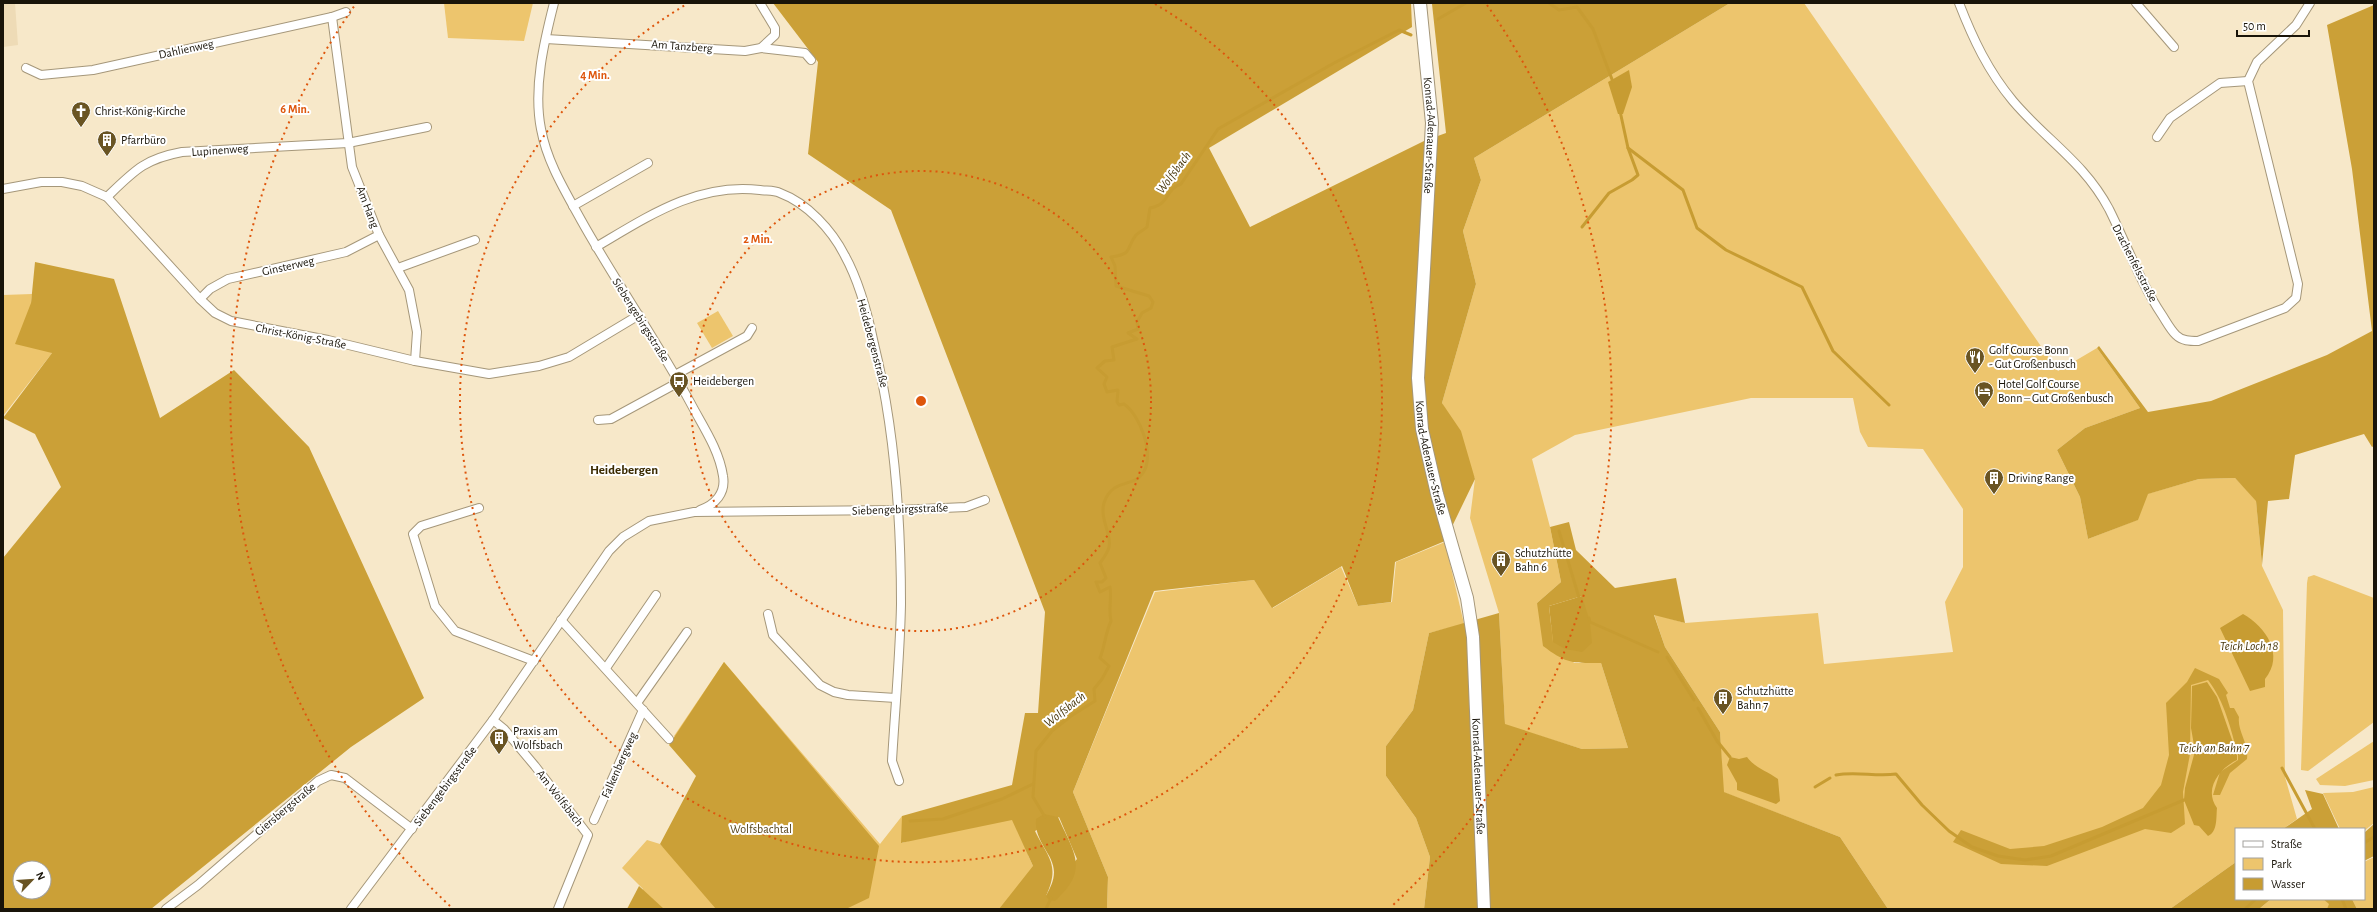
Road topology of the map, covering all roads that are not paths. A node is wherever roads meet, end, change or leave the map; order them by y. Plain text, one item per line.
1 (554, 3) edge
2 (760, 3) edge
3 (1420, 3) edge
4 (1959, 3) edge
5 (2136, 3) edge
6 (2310, 3) edge
7 (346, 12) dead end
8 (332, 17) junction
9 (546, 39) junction
10 (2174, 47) dead end
11 (761, 48) junction
12 (810, 60) dead end
13 (26, 68) dead end
14 (2248, 81) junction
15 (427, 127) dead end
16 (2157, 137) dead end
17 (348, 143) junction
18 (648, 162) dead end
19 (3, 189) edge
20 (107, 197) junction
21 (573, 206) junction
22 (379, 235) junction
23 (475, 240) dead end
24 (596, 247) junction
25 (398, 268) junction
26 (200, 299) junction
27 (639, 315) junction
28 (752, 328) dead end
29 (415, 361) junction
30 (677, 378) junction
31 (598, 420) dead end
32 (985, 500) dead end
33 (479, 508) dead end
34 (898, 510) junction
35 (694, 512) junction
36 (656, 595) dead end
37 (768, 614) dead end
38 (561, 620) junction
39 (687, 632) dead end
40 (534, 660) junction
41 (606, 668) junction
42 (896, 698) junction
43 (637, 703) junction
44 (643, 710) junction
45 (493, 720) junction
46 (669, 739) dead end
47 (899, 781) dead end
48 (594, 820) dead end
49 (412, 829) junction
50 (166, 909) edge
51 (351, 909) edge
52 (558, 909) edge
53 (1484, 909) edge

1 - 9 street, Siebengebirgsstraße
2 - 11 street
3 - 53 street, Konrad-Adenauer-Straße
4 - 14 street, Drachenfelsstraße
5 - 10 street
6 - 14 street
7 - 8 street, Dahlienweg
8 - 13 street, Dahlienweg
8 - 17 street, Am Hang
9 - 11 street, Am Tanzberg
9 - 21 street, Siebengebirgsstraße
11 - 12 street, Am Tanzberg
14 - 16 street
15 - 17 street
17 - 20 street, Lupinenweg
17 - 22 street, Am Hang
18 - 21 street
19 - 20 street, Christ-König-Straße
20 - 26 street, Christ-König-Straße
21 - 24 street, Siebengebirgsstraße
22 - 25 street, Am Hang
22 - 26 street, Ginsterweg
23 - 25 street
24 - 27 street, Siebengebirgsstraße
24 - 34 street, Heidebergenstraße
25 - 29 street, Am Hang
26 - 29 street, Christ-König-Straße
27 - 29 street, Christ-König-Straße
27 - 30 street, Siebengebirgsstraße
28 - 30 street
30 - 31 street
30 - 35 street, Siebengebirgsstraße
32 - 34 street, Siebengebirgsstraße
33 - 40 street
34 - 35 street, Siebengebirgsstraße
34 - 42 street, Heidebergenstraße
35 - 38 street, Siebengebirgsstraße
36 - 41 street
37 - 42 street
38 - 40 street, Siebengebirgsstraße
38 - 41 street
39 - 43 street
40 - 45 street, Siebengebirgsstraße
41 - 43 street
42 - 47 street, Heidebergenstraße
43 - 44 street
44 - 46 street
44 - 48 street, Falkenbergweg
45 - 49 street, Siebengebirgsstraße
45 - 52 street, Am Wolfsbach
49 - 50 street, Giersbergstraße
49 - 51 street, Siebengebirgsstraße

